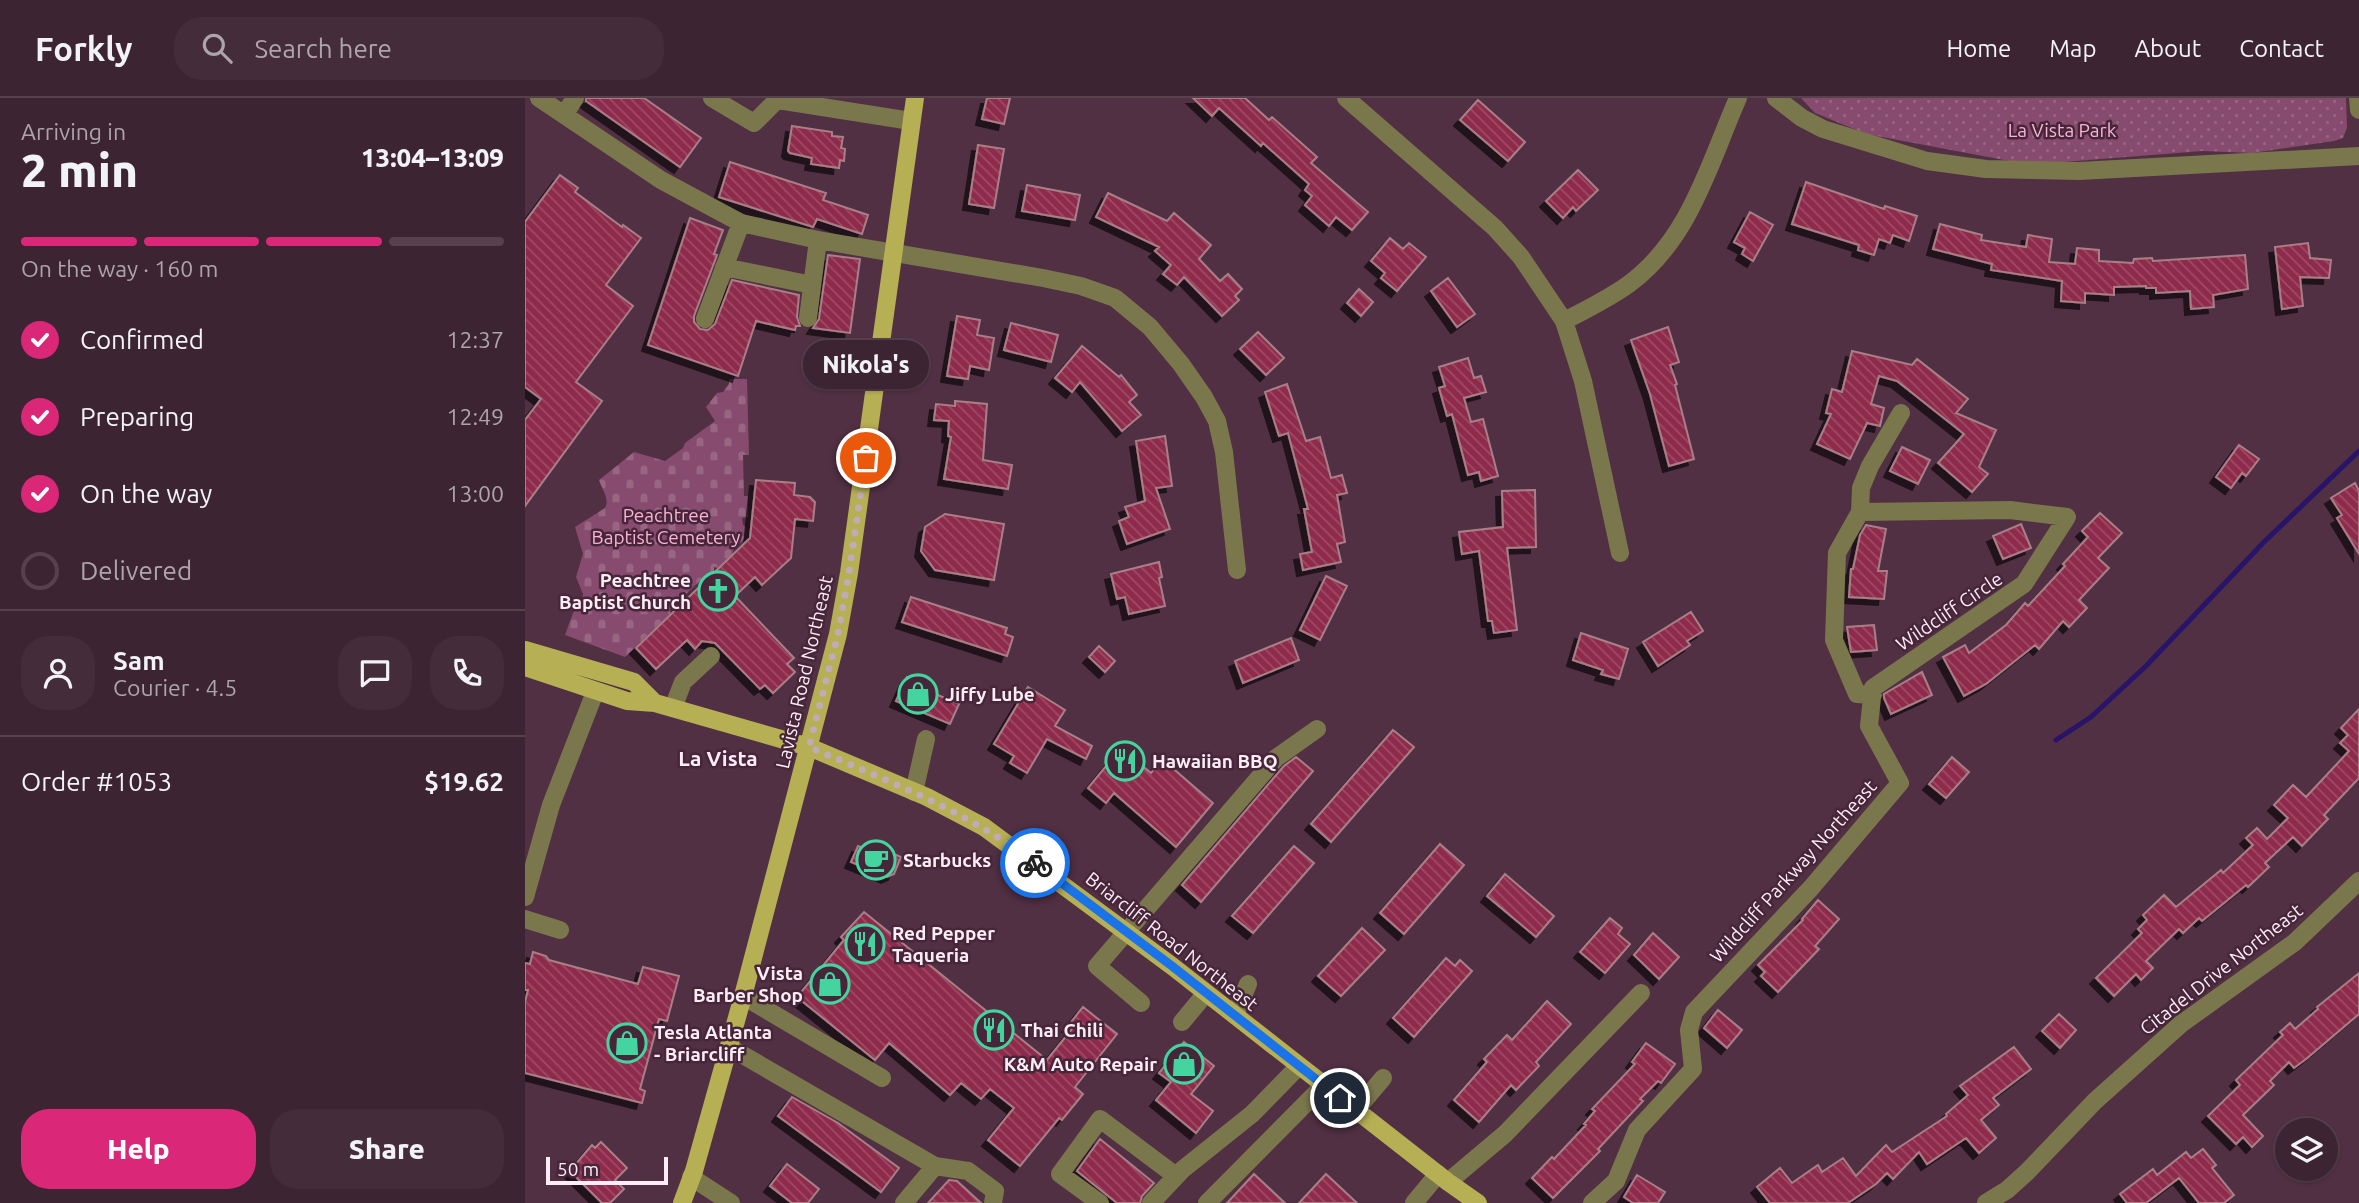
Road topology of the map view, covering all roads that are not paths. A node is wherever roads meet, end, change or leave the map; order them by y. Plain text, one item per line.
1 (539, 98) edge
2 (575, 98) edge
3 (712, 98) edge
4 (915, 98) edge
5 (1346, 98) edge
6 (1738, 98) edge
7 (1776, 98) edge
8 (2358, 98) edge
9 (778, 99) edge
10 (2359, 110) edge
11 (564, 115) junction
12 (911, 121) junction
13 (2359, 156) edge
14 (741, 223) junction
15 (818, 240) junction
16 (894, 253) junction
17 (724, 267) junction
18 (812, 285) junction
19 (808, 318) dead end
20 (705, 319) dead end
21 (1563, 321) junction
22 (1901, 413) dead end
23 (1860, 512) junction
24 (1620, 553) dead end
25 (1237, 570) dead end
26 (525, 650) edge
27 (711, 656) dead end
28 (525, 667) edge
29 (596, 692) junction
30 (1873, 695) junction
31 (655, 703) junction
32 (673, 708) junction
33 (1317, 729) dead end
34 (926, 739) dead end
35 (809, 747) junction
36 (914, 792) junction
37 (2359, 881) edge
38 (525, 897) edge
39 (525, 919) edge
40 (560, 930) dead end
41 (1127, 932) junction
42 (1248, 984) dead end
43 (1206, 993) junction
44 (1641, 993) dead end
45 (743, 996) junction
46 (1140, 1003) dead end
47 (1235, 1015) junction
48 (1182, 1022) dead end
49 (729, 1047) junction
50 (1299, 1066) junction
51 (882, 1078) dead end
52 (1383, 1078) dead end
53 (1324, 1085) junction
54 (1356, 1110) junction
55 (935, 1167) junction
56 (1176, 1176) junction
57 (691, 1177) junction
58 (1443, 1178) junction
59 (682, 1203) edge
60 (731, 1203) edge
61 (904, 1203) edge
62 (993, 1203) edge
63 (1100, 1203) edge
64 (1151, 1203) edge
65 (1207, 1203) edge
66 (1414, 1203) edge
67 (1478, 1203) edge
68 (1592, 1203) edge
69 (1986, 1203) edge

1 - 11 street
2 - 11 street
3 - 9 street
4 - 12 main road, Lavista Road Northeast
5 - 21 street
6 - 21 street
7 - 13 street
8 - 10 street
9 - 12 street
11 - 14 street
12 - 16 main road, Lavista Road Northeast
14 - 15 street
14 - 17 street
15 - 16 street
15 - 18 street
16 - 25 street
16 - 35 main road, Lavista Road Northeast
17 - 18 street
17 - 20 street
18 - 19 street
21 - 24 street
22 - 23 street
23 - 30 street
23 - 30 street, Wildcliff Circle
26 - 31 main road, Briarcliff Road Northeast
27 - 32 street
28 - 29 main road, Briarcliff Road Northeast
29 - 31 main road, Briarcliff Road Northeast
29 - 38 street
30 - 68 street, Wildcliff Parkway Northeast
31 - 32 main road, Briarcliff Road Northeast
32 - 35 main road, Briarcliff Road Northeast
33 - 41 street
34 - 36 street
35 - 36 main road, Briarcliff Road Northeast
35 - 45 main road, Lavista Road Northeast
36 - 41 main road, Briarcliff Road Northeast
37 - 69 street, Citadel Drive Northeast
39 - 40 street
41 - 43 main road, Briarcliff Road Northeast
41 - 46 street
42 - 47 street
43 - 47 main road, Briarcliff Road Northeast
43 - 48 street
44 - 58 street
45 - 49 main road, Lavista Road Northeast
45 - 51 street
47 - 50 main road, Briarcliff Road Northeast
49 - 55 street
49 - 57 main road, Lavista Road Northeast
50 - 53 main road, Briarcliff Road Northeast
50 - 56 street
52 - 54 street
53 - 54 main road, Briarcliff Road Northeast
53 - 65 street
54 - 58 main road, Briarcliff Road Northeast
55 - 61 street
55 - 62 street
56 - 63 street
56 - 64 street
57 - 59 main road, Lavista Road Northeast
57 - 60 street
58 - 66 street
58 - 67 main road, Briarcliff Road Northeast

